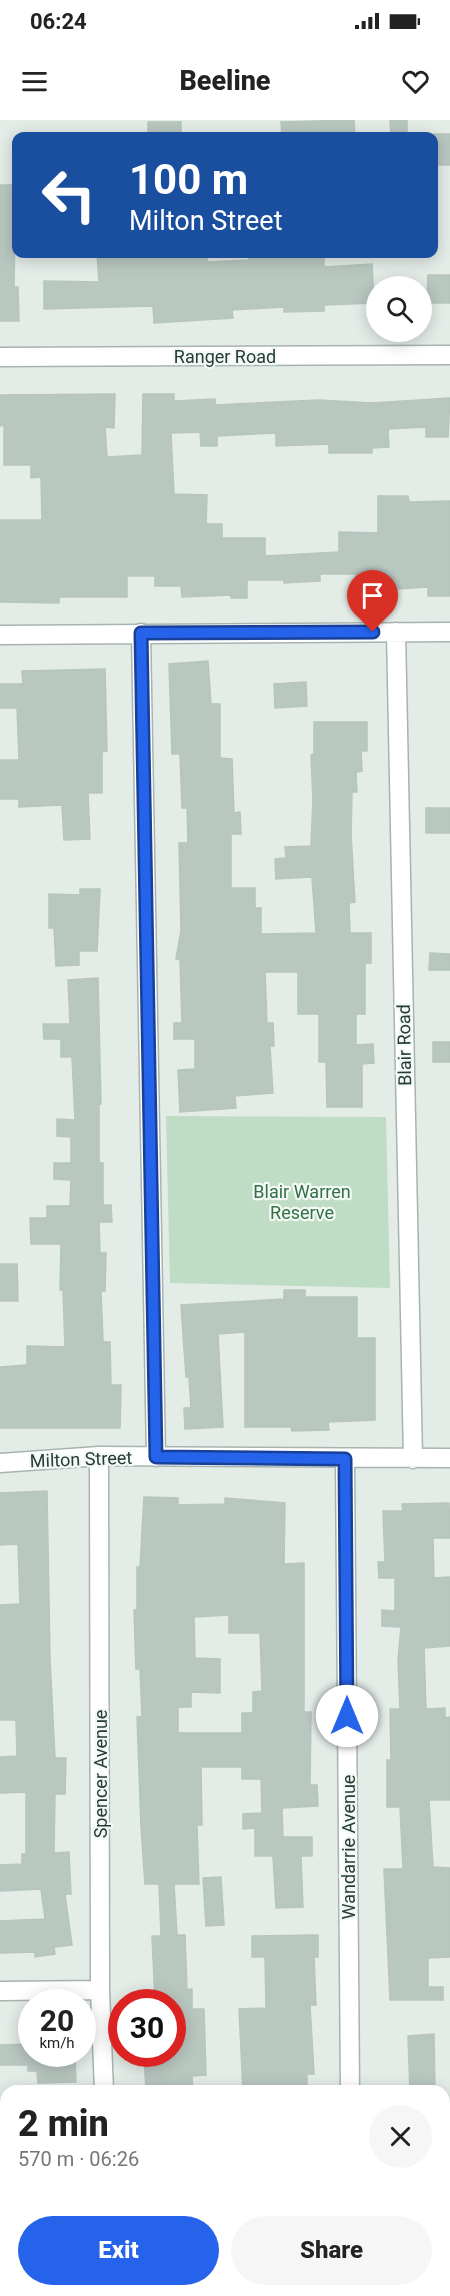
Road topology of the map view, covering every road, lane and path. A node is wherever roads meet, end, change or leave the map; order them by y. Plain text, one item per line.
1 (450, 355) edge
2 (0, 357) edge
3 (396, 632) junction
4 (450, 632) edge
5 (141, 633) junction
6 (0, 635) edge
7 (99, 1456) junction
8 (156, 1457) junction
9 (450, 1458) edge
10 (345, 1459) junction
11 (413, 1459) junction
12 (0, 1463) edge
13 (100, 1990) junction
14 (0, 1991) edge
15 (104, 2085) edge
16 (350, 2085) edge

1 - 2 street, Ranger Road
3 - 4 street
3 - 5 street
3 - 11 street, Blair Road
5 - 6 street
5 - 8 street
7 - 8 street, Milton Street
7 - 12 street, Milton Street
7 - 13 street, Spencer Avenue
8 - 10 street, Milton Street
9 - 11 street, Milton Street
10 - 11 street, Milton Street
10 - 16 street, Wandarrie Avenue
13 - 14 street
13 - 15 street, Spencer Avenue

